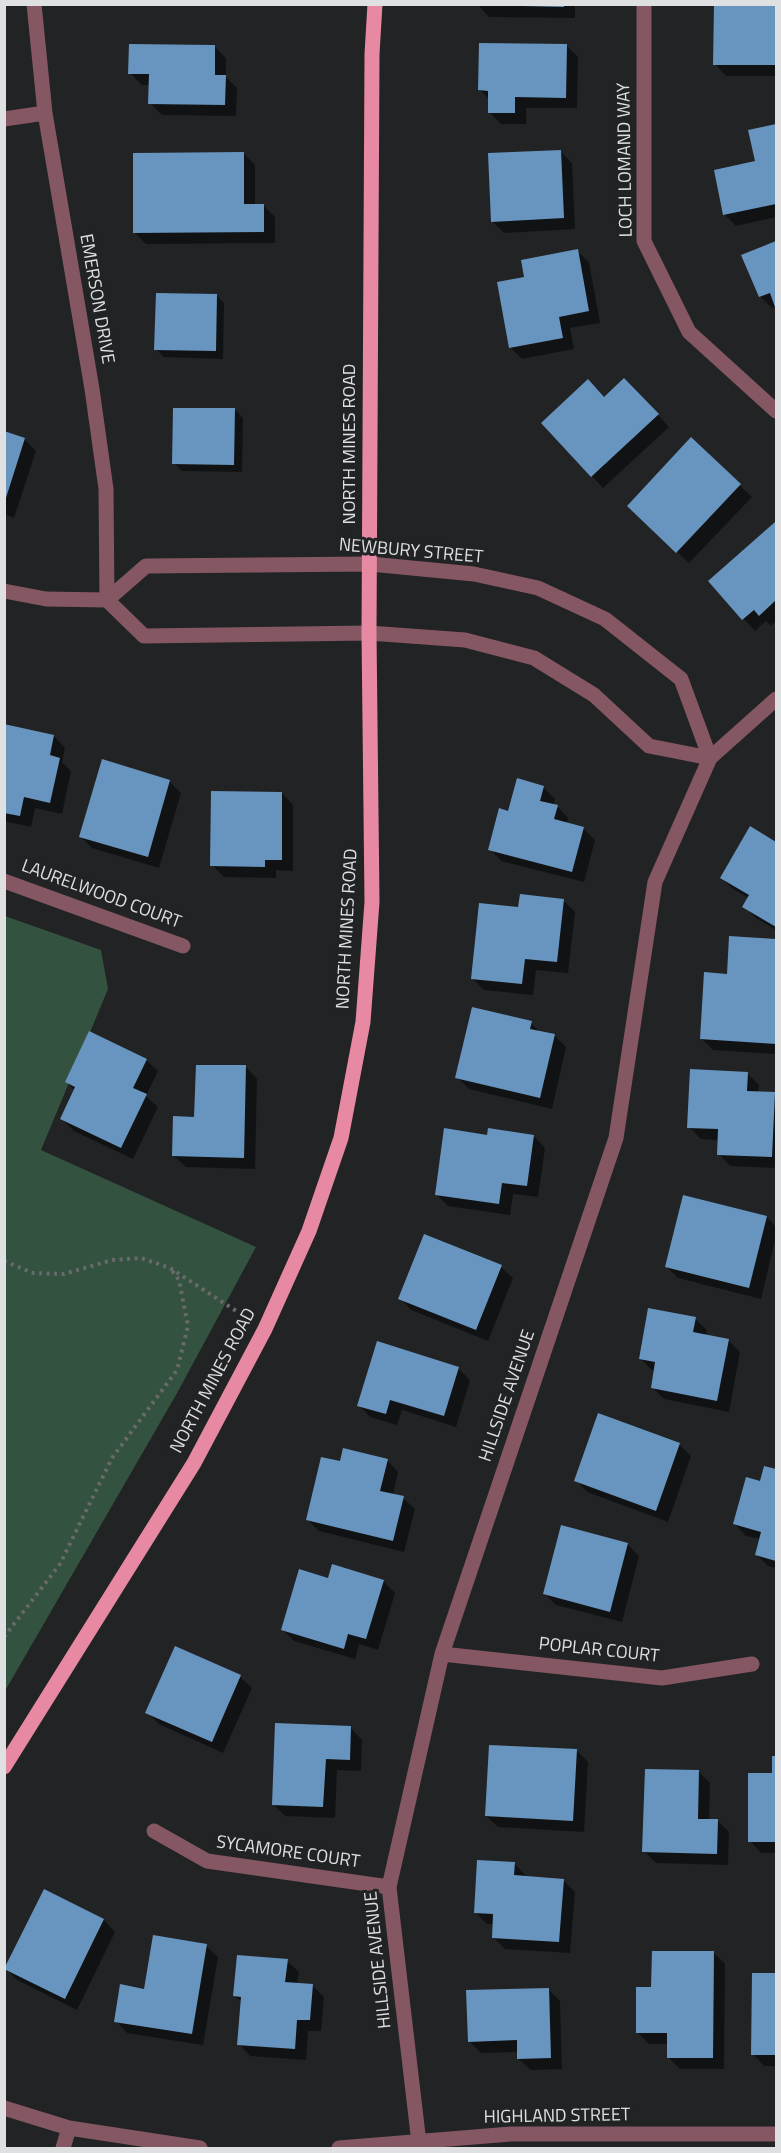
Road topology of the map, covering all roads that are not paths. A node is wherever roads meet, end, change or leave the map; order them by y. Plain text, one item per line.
1 (34, 4) edge
2 (375, 4) edge
3 (644, 4) edge
4 (45, 114) junction
5 (4, 119) edge
6 (777, 411) edge
7 (370, 564) junction
8 (4, 591) edge
9 (107, 600) junction
10 (369, 633) junction
11 (777, 699) edge
12 (710, 758) junction
13 (4, 881) edge
14 (183, 946) dead end
15 (442, 1654) junction
16 (752, 1664) dead end
17 (4, 1767) edge
18 (154, 1831) dead end
19 (389, 1887) junction
20 (4, 2108) edge
21 (69, 2127) junction
22 (777, 2134) edge
23 (640, 2142) edge
24 (418, 2143) junction
25 (63, 2148) edge
26 (200, 2148) edge
27 (339, 2148) edge

1 - 4 street, EMERSON DRIVE
2 - 7 main road, NORTH MINES ROAD
3 - 6 street, LOCH LOMAND WAY
4 - 5 street
4 - 9 street, EMERSON DRIVE
7 - 9 street, NEWBURY STREET
7 - 10 main road, NORTH MINES ROAD
7 - 12 street, NEWBURY STREET
8 - 9 street
9 - 10 street
10 - 12 street
10 - 17 main road, NORTH MINES ROAD
11 - 12 street, HILLSIDE AVENUE
12 - 15 street, HILLSIDE AVENUE
13 - 14 street, LAURELWOOD COURT
15 - 16 street, POPLAR COURT
15 - 19 street, HILLSIDE AVENUE
18 - 19 street, SYCAMORE COURT
19 - 24 street, HILLSIDE AVENUE
20 - 21 street
21 - 25 street
21 - 26 street
22 - 23 street, HIGHLAND STREET
23 - 24 street, HIGHLAND STREET
24 - 27 street, HIGHLAND STREET

